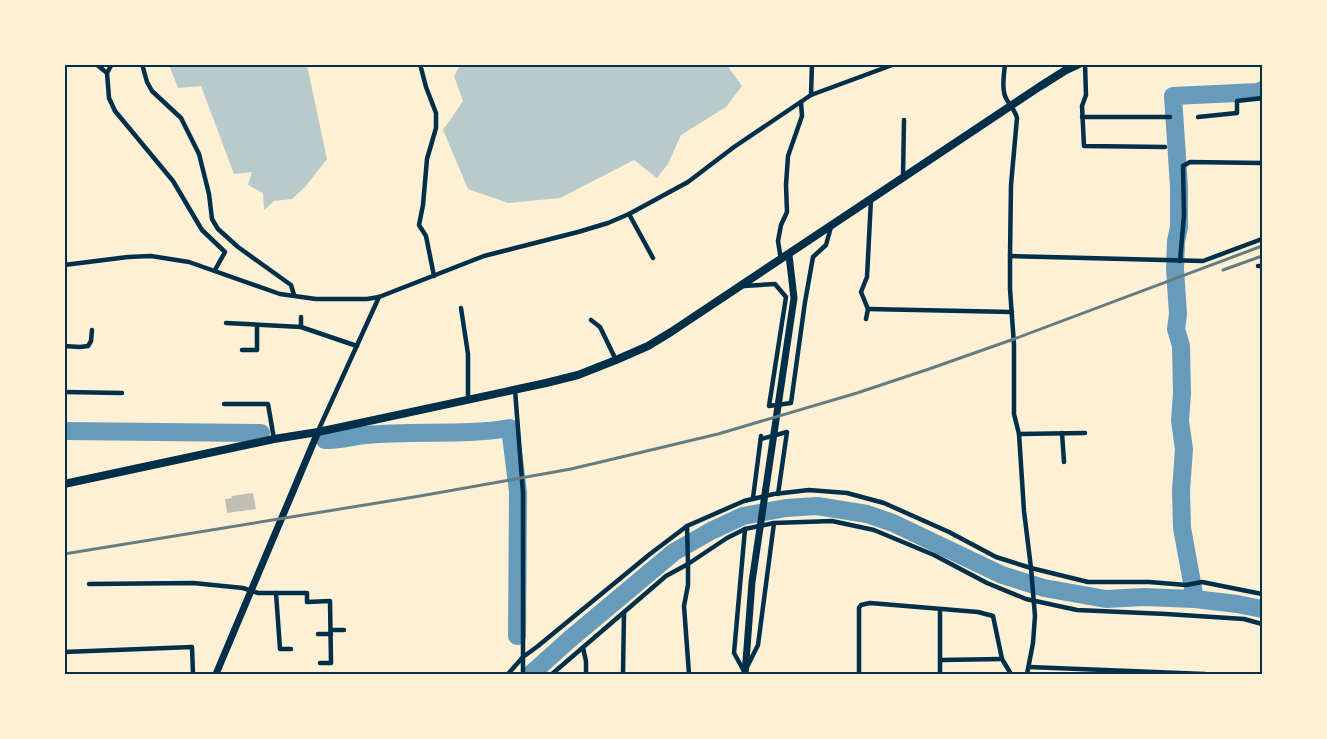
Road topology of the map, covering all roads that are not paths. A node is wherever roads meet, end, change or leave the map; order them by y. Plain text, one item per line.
1 (96, 64) edge
2 (112, 64) edge
3 (142, 64) edge
4 (420, 64) edge
5 (812, 64) edge
6 (894, 64) edge
7 (1005, 64) edge
8 (1079, 64) edge
9 (1085, 64) edge
10 (107, 73) junction
11 (811, 95) junction
12 (1263, 98) edge
13 (801, 102) junction
14 (1012, 105) junction
15 (1083, 117) junction
16 (1170, 117) dead end
17 (1198, 117) dead end
18 (904, 120) dead end
19 (1165, 147) dead end
20 (1263, 163) edge
21 (903, 178) junction
22 (871, 199) junction
23 (629, 214) junction
24 (831, 227) junction
25 (1263, 239) edge
26 (789, 255) junction
27 (1010, 256) junction
28 (653, 258) dead end
29 (780, 260) junction
30 (1180, 261) junction
31 (64, 265) edge
32 (215, 270) junction
33 (434, 276) junction
34 (742, 286) junction
35 (294, 295) junction
36 (379, 297) junction
37 (461, 308) dead end
38 (868, 309) junction
39 (1012, 312) junction
40 (301, 317) dead end
41 (866, 319) dead end
42 (591, 320) dead end
43 (226, 323) dead end
44 (257, 325) junction
45 (301, 327) junction
46 (92, 330) dead end
47 (64, 346) edge
48 (357, 346) junction
49 (242, 350) dead end
50 (616, 360) junction
51 (516, 390) junction
52 (64, 392) edge
53 (122, 393) dead end
54 (468, 400) junction
55 (224, 404) dead end
56 (318, 432) junction
57 (1062, 433) junction
58 (1085, 433) dead end
59 (1018, 434) junction
60 (274, 439) junction
61 (1064, 462) dead end
62 (64, 484) edge
63 (777, 494) junction
64 (753, 498) junction
65 (774, 523) junction
66 (687, 527) junction
67 (745, 529) junction
68 (688, 562) junction
69 (1032, 570) junction
70 (88, 584) dead end
71 (251, 591) junction
72 (276, 593) junction
73 (1263, 594) edge
74 (1034, 599) junction
75 (940, 610) junction
76 (624, 613) junction
77 (1263, 624) edge
78 (344, 630) dead end
79 (331, 632) junction
80 (318, 634) dead end
81 (583, 648) junction
82 (291, 649) dead end
83 (64, 652) edge
84 (523, 659) junction
85 (1002, 659) junction
86 (940, 660) junction
87 (320, 663) dead end
88 (1029, 667) junction
89 (745, 674) edge
90 (193, 675) edge
91 (216, 675) edge
92 (507, 675) edge
93 (523, 675) edge
94 (552, 675) edge
95 (586, 675) edge
96 (623, 675) edge
97 (689, 675) edge
98 (859, 675) edge
99 (940, 675) edge
100 (1011, 675) edge
101 (1027, 675) edge
102 (1205, 675) edge

1 - 10 street
2 - 10 street
3 - 35 street
4 - 33 street
5 - 11 street
6 - 11 street
7 - 14 street
8 - 14 main road
9 - 15 street
10 - 32 street
11 - 13 street
12 - 17 street
13 - 23 street
13 - 29 street
14 - 21 main road
14 - 27 street
15 - 16 street
15 - 19 street
18 - 21 street
20 - 30 street
21 - 22 main road
22 - 24 main road
22 - 38 street
23 - 28 street
23 - 33 street
24 - 26 main road
24 - 34 street
25 - 30 street
26 - 29 main road
26 - 89 main road
27 - 30 street
27 - 39 street
29 - 34 main road
31 - 32 street
32 - 35 street
33 - 36 street
34 - 50 main road
35 - 36 street
36 - 48 street
37 - 54 street
38 - 39 street
38 - 41 street
39 - 59 street
40 - 45 street
42 - 50 street
43 - 44 street
44 - 45 street
44 - 49 street
45 - 48 street
46 - 47 street
48 - 56 street
50 - 51 main road
51 - 54 main road
51 - 84 street
52 - 53 street
54 - 56 main road
55 - 60 street
56 - 60 main road
56 - 71 main road
57 - 58 street
57 - 59 street
57 - 61 street
59 - 69 street
60 - 62 main road
63 - 64 street
63 - 64 street
63 - 69 street
64 - 66 street
65 - 67 street
65 - 74 street
65 - 89 street
66 - 68 street
66 - 84 street
67 - 68 street
67 - 89 street
68 - 76 street
68 - 97 street
69 - 73 street
69 - 74 street
70 - 71 street
71 - 72 street
71 - 91 main road
72 - 79 street
72 - 82 street
74 - 77 street
74 - 88 street
75 - 85 street
75 - 86 street
75 - 98 street
76 - 81 street
76 - 96 street
78 - 79 street
79 - 80 street
79 - 87 street
81 - 94 street
81 - 95 street
83 - 90 street
84 - 92 street
84 - 93 street
85 - 86 street
85 - 100 street
86 - 99 street
88 - 101 street
88 - 102 street

